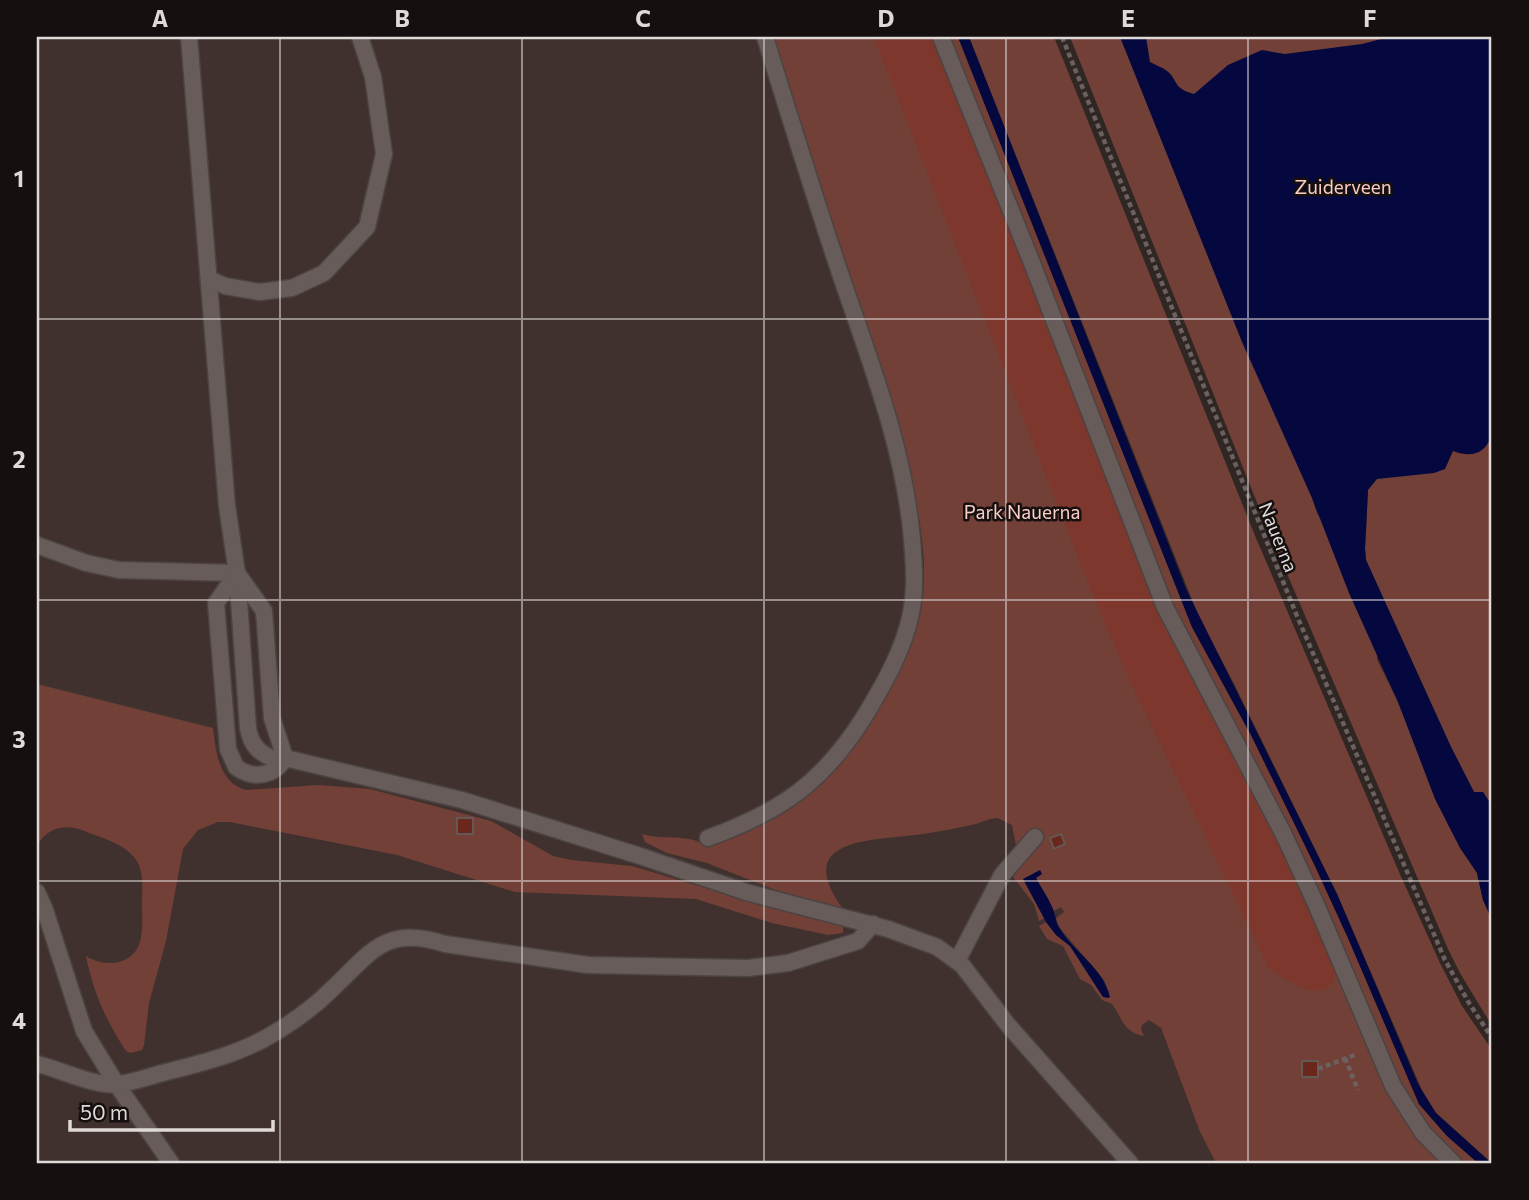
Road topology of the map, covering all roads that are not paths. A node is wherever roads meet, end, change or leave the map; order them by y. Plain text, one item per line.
1 (189, 37) edge
2 (360, 37) edge
3 (765, 37) edge
4 (941, 37) edge
5 (209, 279) junction
6 (37, 545) edge
7 (237, 573) junction
8 (285, 758) junction
9 (1035, 837) dead end
10 (708, 838) dead end
11 (37, 892) edge
12 (873, 924) junction
13 (957, 961) junction
14 (37, 1064) edge
15 (117, 1085) junction
16 (171, 1163) edge
17 (1130, 1163) edge
18 (1453, 1163) edge

1 - 5 lane
2 - 5 lane
3 - 10 lane
4 - 18 lane
5 - 7 lane
6 - 7 lane
7 - 8 lane
7 - 8 lane
7 - 8 lane
8 - 12 lane
9 - 13 lane
11 - 15 lane
12 - 13 lane
12 - 15 lane
13 - 17 lane
14 - 15 lane
15 - 16 lane

